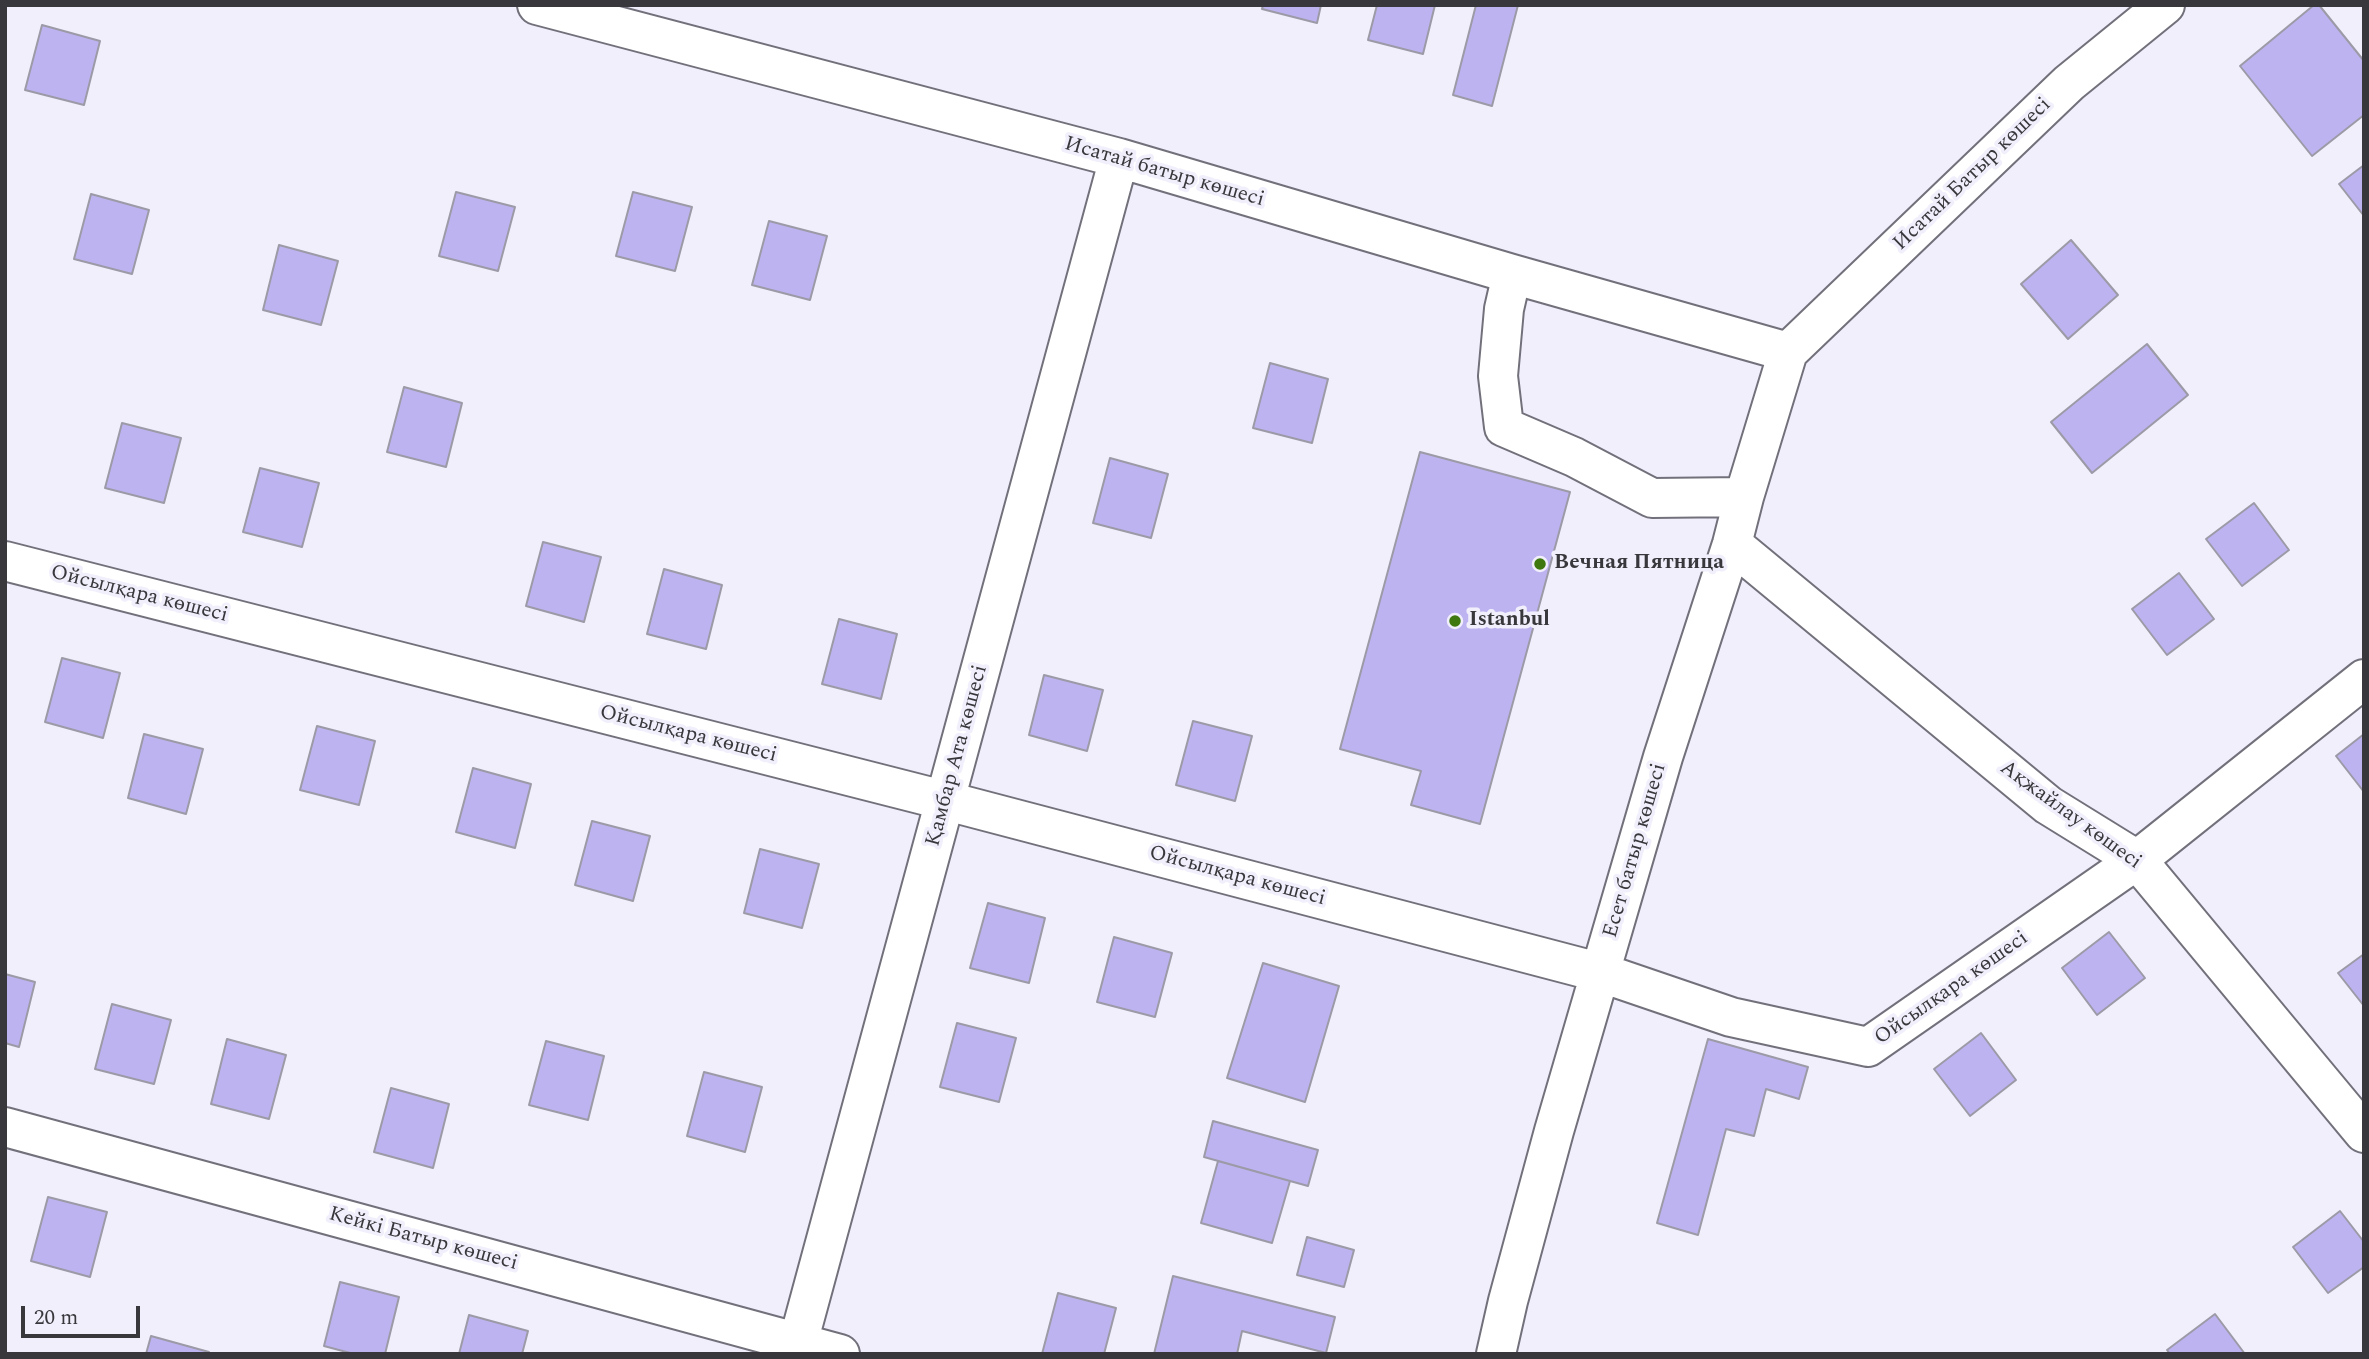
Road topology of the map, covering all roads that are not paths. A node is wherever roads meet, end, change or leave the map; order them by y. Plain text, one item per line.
1 (537, 5) edge
2 (2165, 5) edge
3 (1119, 158) junction
4 (1511, 274) junction
5 (1788, 352) junction
6 (1744, 497) junction
7 (1732, 544) junction
8 (5, 561) edge
9 (2364, 678) edge
10 (947, 801) junction
11 (2137, 860) junction
12 (1602, 973) junction
13 (5, 1127) edge
14 (2364, 1132) edge
15 (797, 1348) edge
16 (840, 1354) edge
17 (1496, 1354) edge

1 - 3 street, Исатай батыр көшесі
2 - 5 street, Исатай Батыр көшесі
3 - 4 street, Исатай батыр көшесі
3 - 10 street, Қамбар Ата көшесі
4 - 5 street, Исатай батыр көшесі
4 - 6 street
5 - 6 street, Есет батыр көшесі
6 - 7 street, Есет батыр көшесі
7 - 11 street, Ақжайлау көшесі
7 - 12 street, Есет батыр көшесі
8 - 10 street, Ойсылқара көшесі
9 - 11 street, Ойсылқара көшесі
10 - 12 street, Ойсылқара көшесі
10 - 15 street, Қамбар Ата көшесі
11 - 12 street, Ойсылқара көшесі
11 - 14 street, Ақжайлау көшесі
12 - 17 street, Есет батыр көшесі
13 - 15 street, Кейкі Батыр көшесі
15 - 16 street, Кейкі Батыр көшесі

